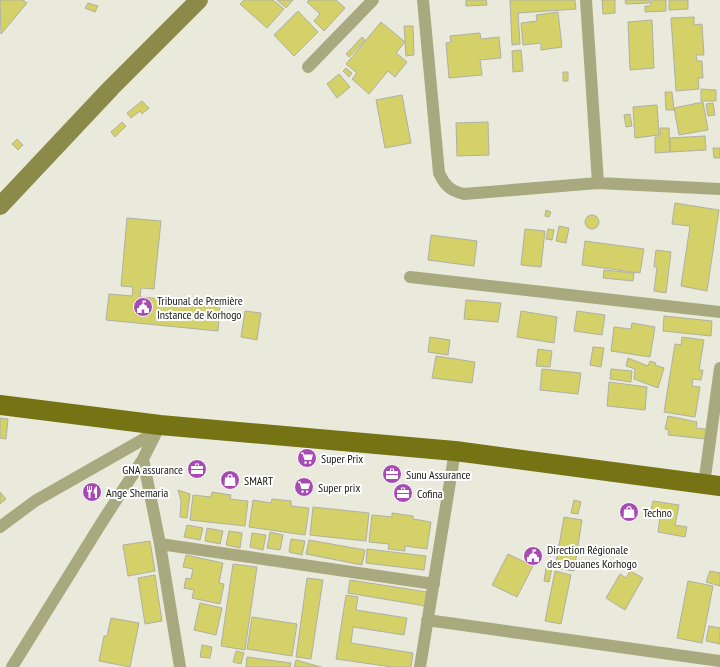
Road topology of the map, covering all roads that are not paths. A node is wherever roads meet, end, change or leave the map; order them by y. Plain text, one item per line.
1 (199, 0) edge
2 (373, 0) edge
3 (423, 0) edge
4 (586, 0) edge
5 (308, 67) dead end
6 (598, 184) junction
7 (720, 189) edge
8 (0, 206) edge
9 (410, 277) dead end
10 (720, 312) edge
11 (720, 368) edge
12 (0, 404) edge
13 (158, 429) junction
14 (455, 451) junction
15 (143, 459) junction
16 (712, 485) edge
17 (0, 527) edge
18 (160, 544) junction
19 (434, 584) junction
20 (427, 620) junction
21 (720, 661) edge
22 (12, 667) edge
23 (180, 667) edge
24 (420, 667) edge

1 - 8 main road
2 - 5 street
3 - 6 street
4 - 6 street
6 - 7 street
9 - 10 street
11 - 16 street
12 - 13 main road
13 - 14 main road
13 - 15 street
13 - 17 street
14 - 16 main road
14 - 19 street
15 - 18 street
15 - 22 street
18 - 19 street
18 - 23 street
19 - 20 street
20 - 21 street
20 - 24 street

